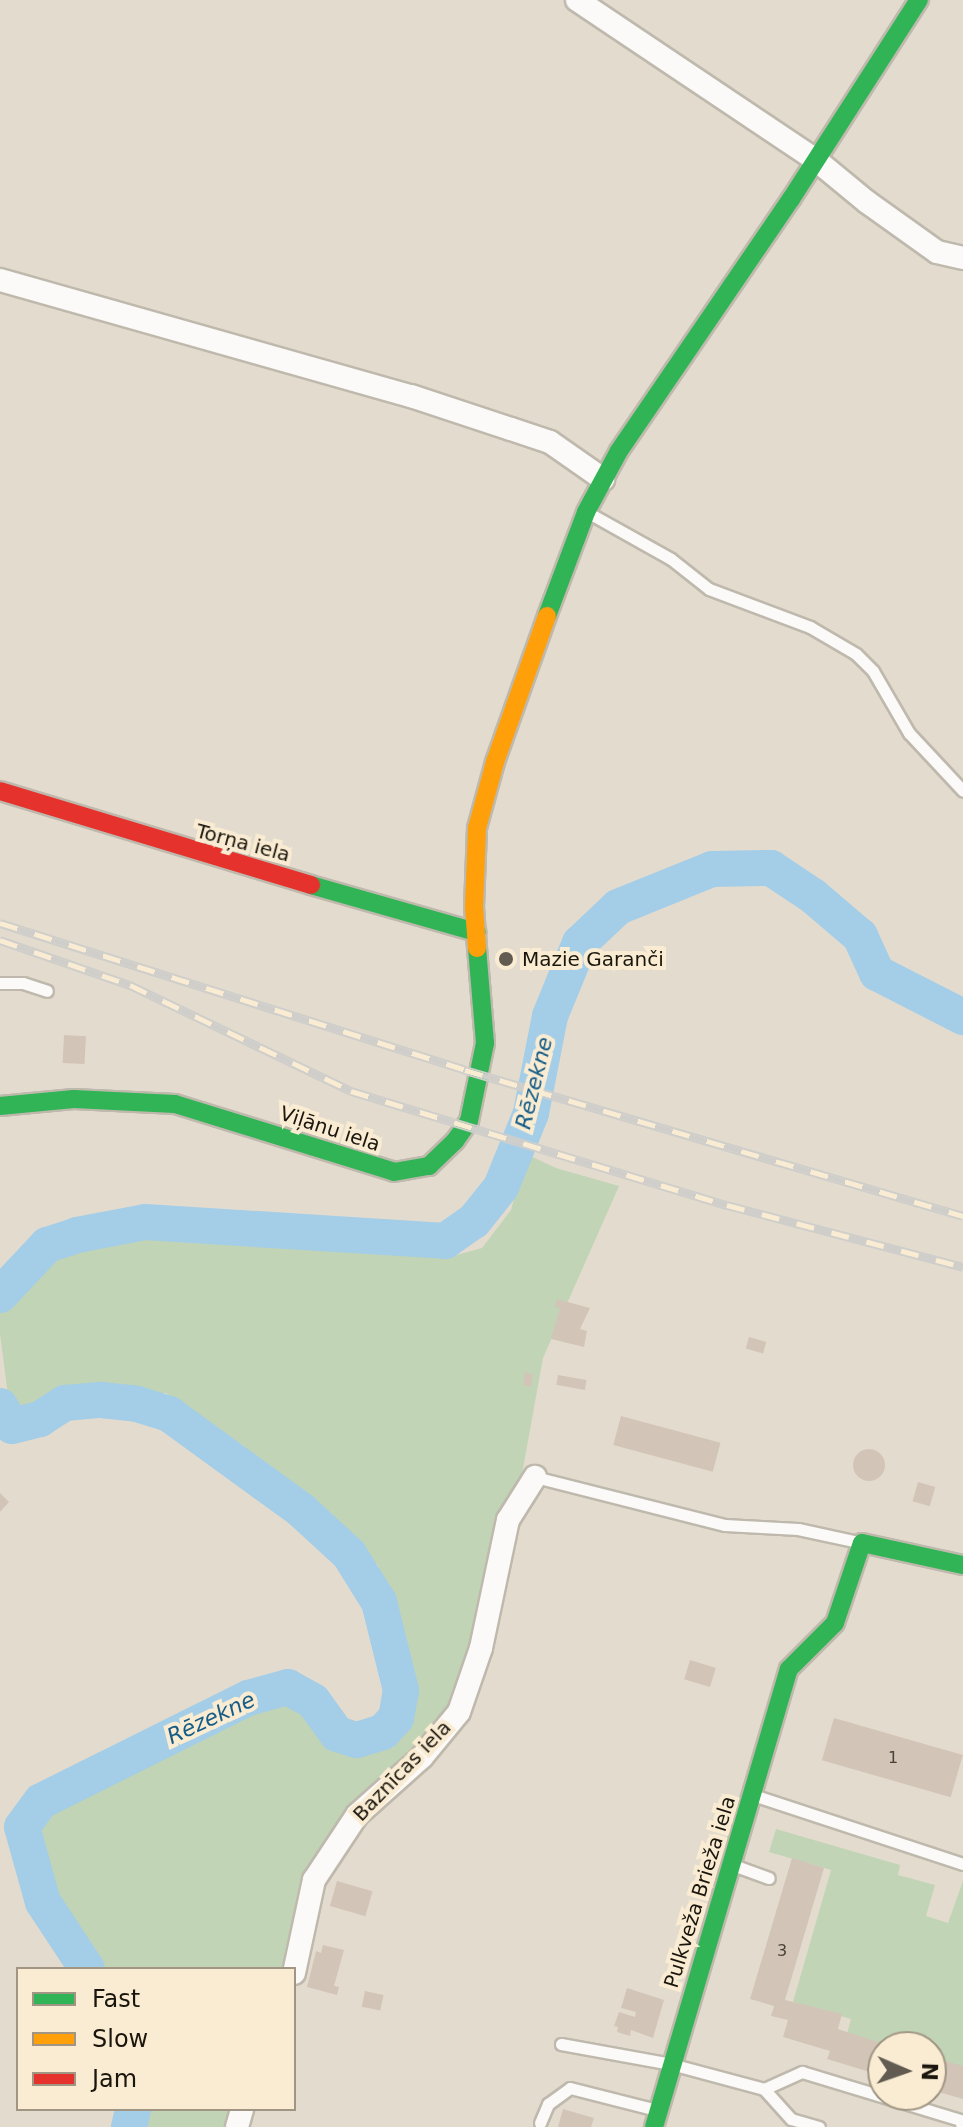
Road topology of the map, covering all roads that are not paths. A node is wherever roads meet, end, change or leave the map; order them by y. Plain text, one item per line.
1 (577, 0) edge
2 (919, 0) edge
3 (816, 160) junction
4 (963, 258) edge
5 (0, 280) edge
6 (603, 479) junction
7 (586, 512) junction
8 (0, 791) edge
9 (963, 791) edge
10 (476, 932) junction
11 (0, 983) edge
12 (47, 991) dead end
13 (0, 1106) edge
14 (535, 1477) joint
15 (862, 1543) junction
16 (963, 1565) edge
17 (752, 1795) junction
18 (729, 1864) junction
19 (963, 1864) edge
20 (769, 1878) dead end
21 (295, 1967) edge
22 (561, 2044) dead end
23 (671, 2064) junction
24 (764, 2089) junction
25 (656, 2118) edge
26 (540, 2123) dead end
27 (819, 2127) edge
28 (961, 2127) edge

1 - 3 street
2 - 3 main road, Viļānu iela
3 - 4 street
3 - 6 main road, Viļānu iela
5 - 6 street
6 - 7 main road, Viļānu iela
7 - 9 lane
7 - 10 main road, Viļānu iela
8 - 10 main road, Torņa iela
10 - 13 main road, Viļānu iela
11 - 12 lane
14 - 15 lane
14 - 21 street, Baznīcas iela
15 - 16 main road
15 - 17 main road, Pulkveža Brieža iela
17 - 18 main road, Pulkveža Brieža iela
17 - 19 lane
18 - 20 lane
18 - 23 main road, Pulkveža Brieža iela
22 - 23 lane
23 - 24 lane
23 - 25 main road, Pulkveža Brieža iela
24 - 27 lane
24 - 28 lane
25 - 26 lane

